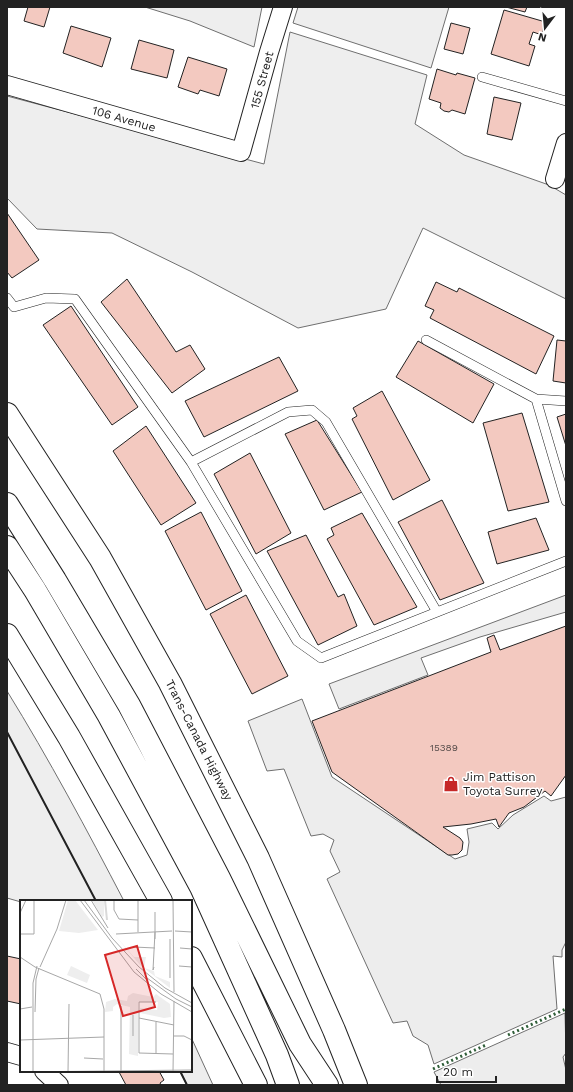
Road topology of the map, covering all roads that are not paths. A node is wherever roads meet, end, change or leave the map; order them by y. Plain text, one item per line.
1 (283, 7) edge
2 (482, 77) dead end
3 (7, 85) edge
4 (566, 101) edge
5 (566, 143) edge
6 (241, 152) joint
7 (556, 179) dead end
8 (7, 298) edge
9 (426, 340) dead end
10 (536, 399) junction
11 (566, 401) edge
12 (7, 414) edge
13 (191, 462) junction
14 (566, 501) edge
15 (7, 504) edge
16 (7, 547) edge
17 (566, 561) edge
18 (437, 612) junction
19 (7, 635) edge
20 (160, 900) edge
21 (192, 960) edge
22 (7, 1052) edge
23 (20, 1056) edge
24 (45, 1072) edge
25 (252, 1080) edge
26 (59, 1085) edge
27 (288, 1085) edge
28 (327, 1085) edge
29 (356, 1085) edge

1 - 6 street, 155 Street
2 - 4 lane
3 - 6 street, 106 Avenue
5 - 7 street
8 - 13 lane
9 - 10 lane
10 - 11 lane
10 - 14 lane
12 - 29 highway, Trans-Canada Highway
13 - 18 lane
13 - 18 lane
15 - 28 highway
16 - 27 highway
17 - 18 lane
19 - 20 highway
21 - 25 highway
22 - 23 street
24 - 26 street

